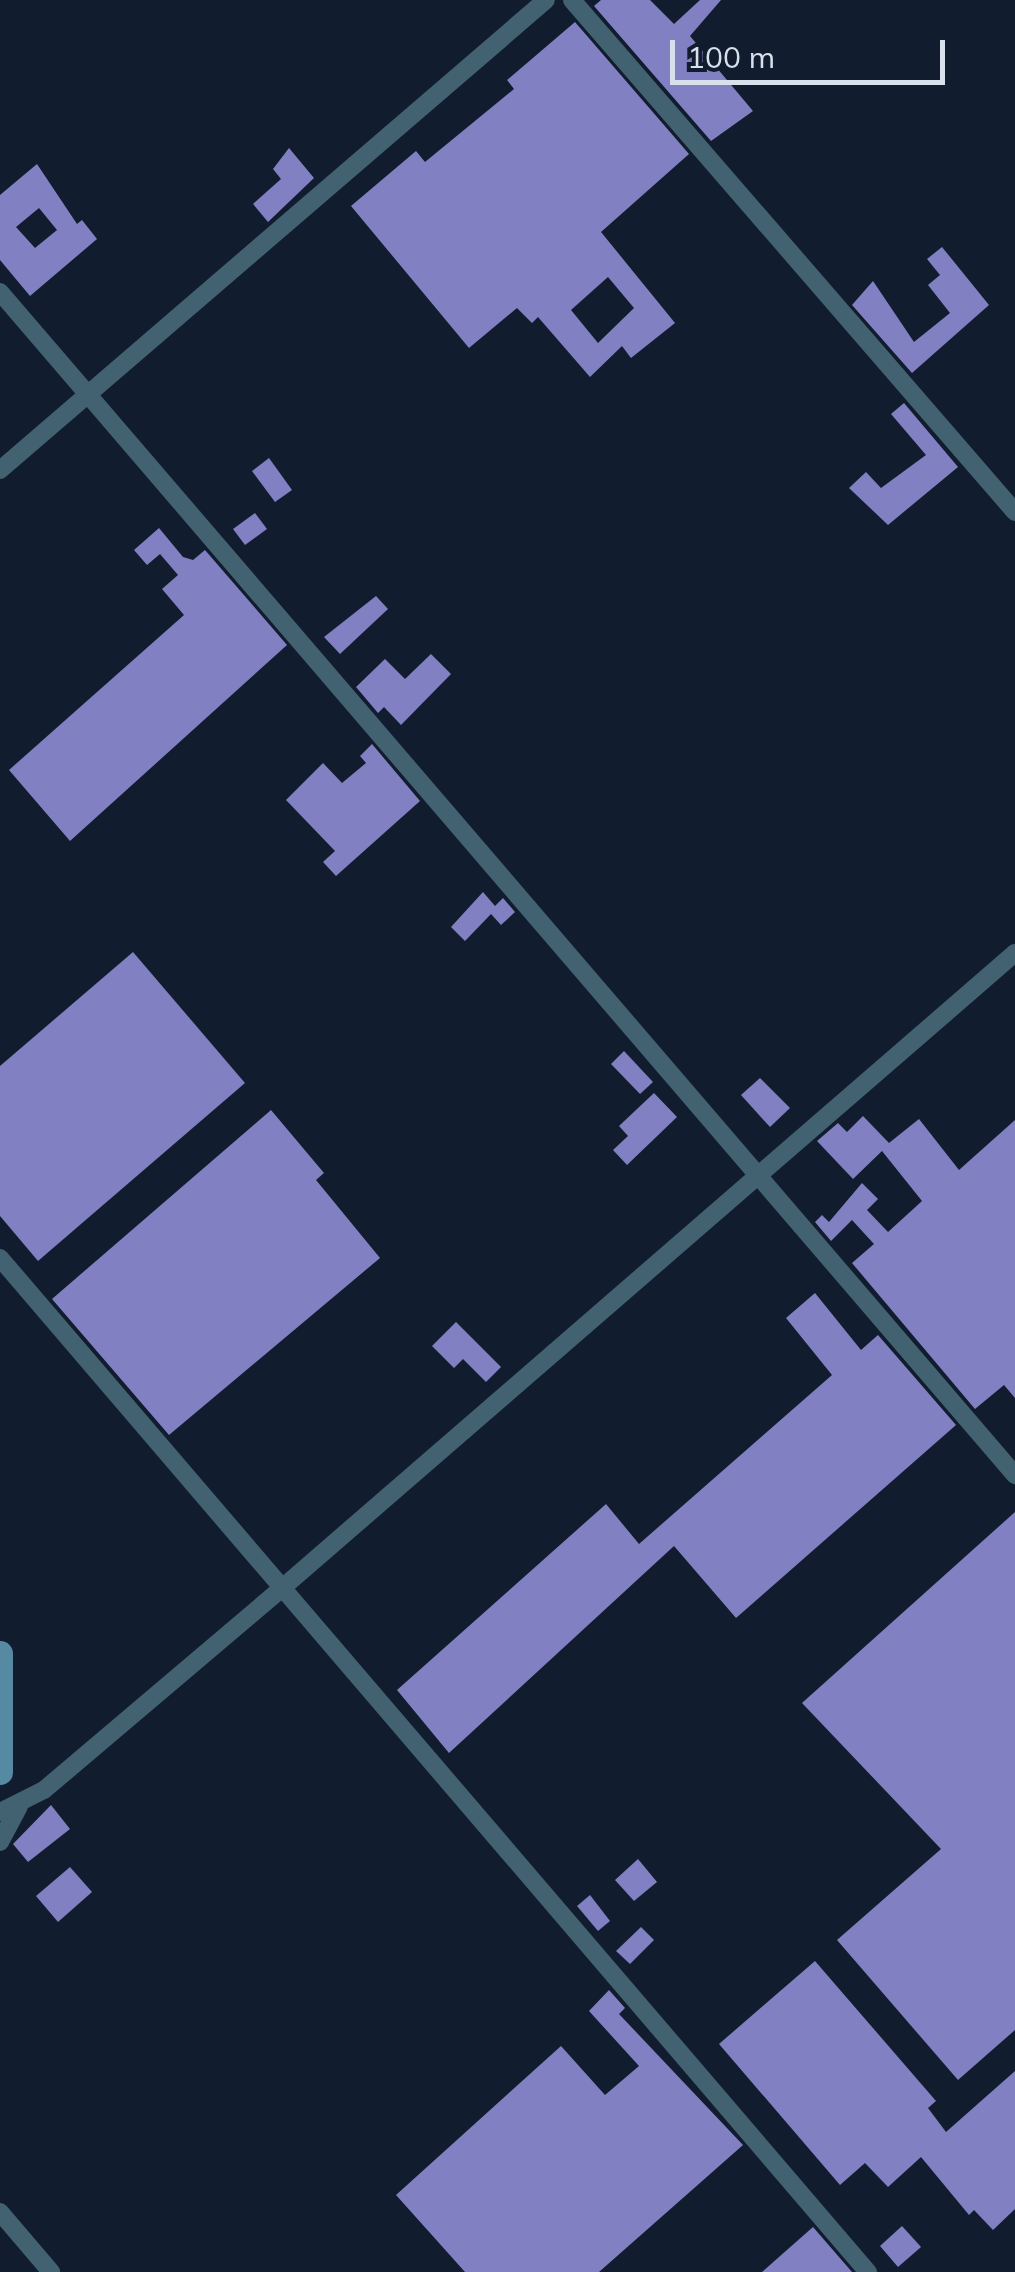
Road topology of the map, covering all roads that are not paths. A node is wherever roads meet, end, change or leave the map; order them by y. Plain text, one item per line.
1 (546, 0) edge
2 (572, 0) edge
3 (0, 292) edge
4 (89, 393) junction
5 (0, 470) edge
6 (1015, 512) edge
7 (1015, 953) edge
8 (759, 1177) junction
9 (0, 1258) edge
10 (1015, 1475) edge
11 (281, 1590) junction
12 (0, 1653) edge
13 (0, 1772) edge
14 (19, 1807) junction
15 (0, 1812) edge
16 (0, 1842) edge
17 (0, 2212) edge
18 (51, 2272) edge
19 (868, 2272) edge

1 - 4 street
2 - 6 street
3 - 4 street
4 - 5 street
4 - 8 street
7 - 8 street
8 - 10 street
8 - 11 street
9 - 11 street
11 - 14 street
11 - 19 street
12 - 13 main road
14 - 15 street
14 - 16 street
17 - 18 street

